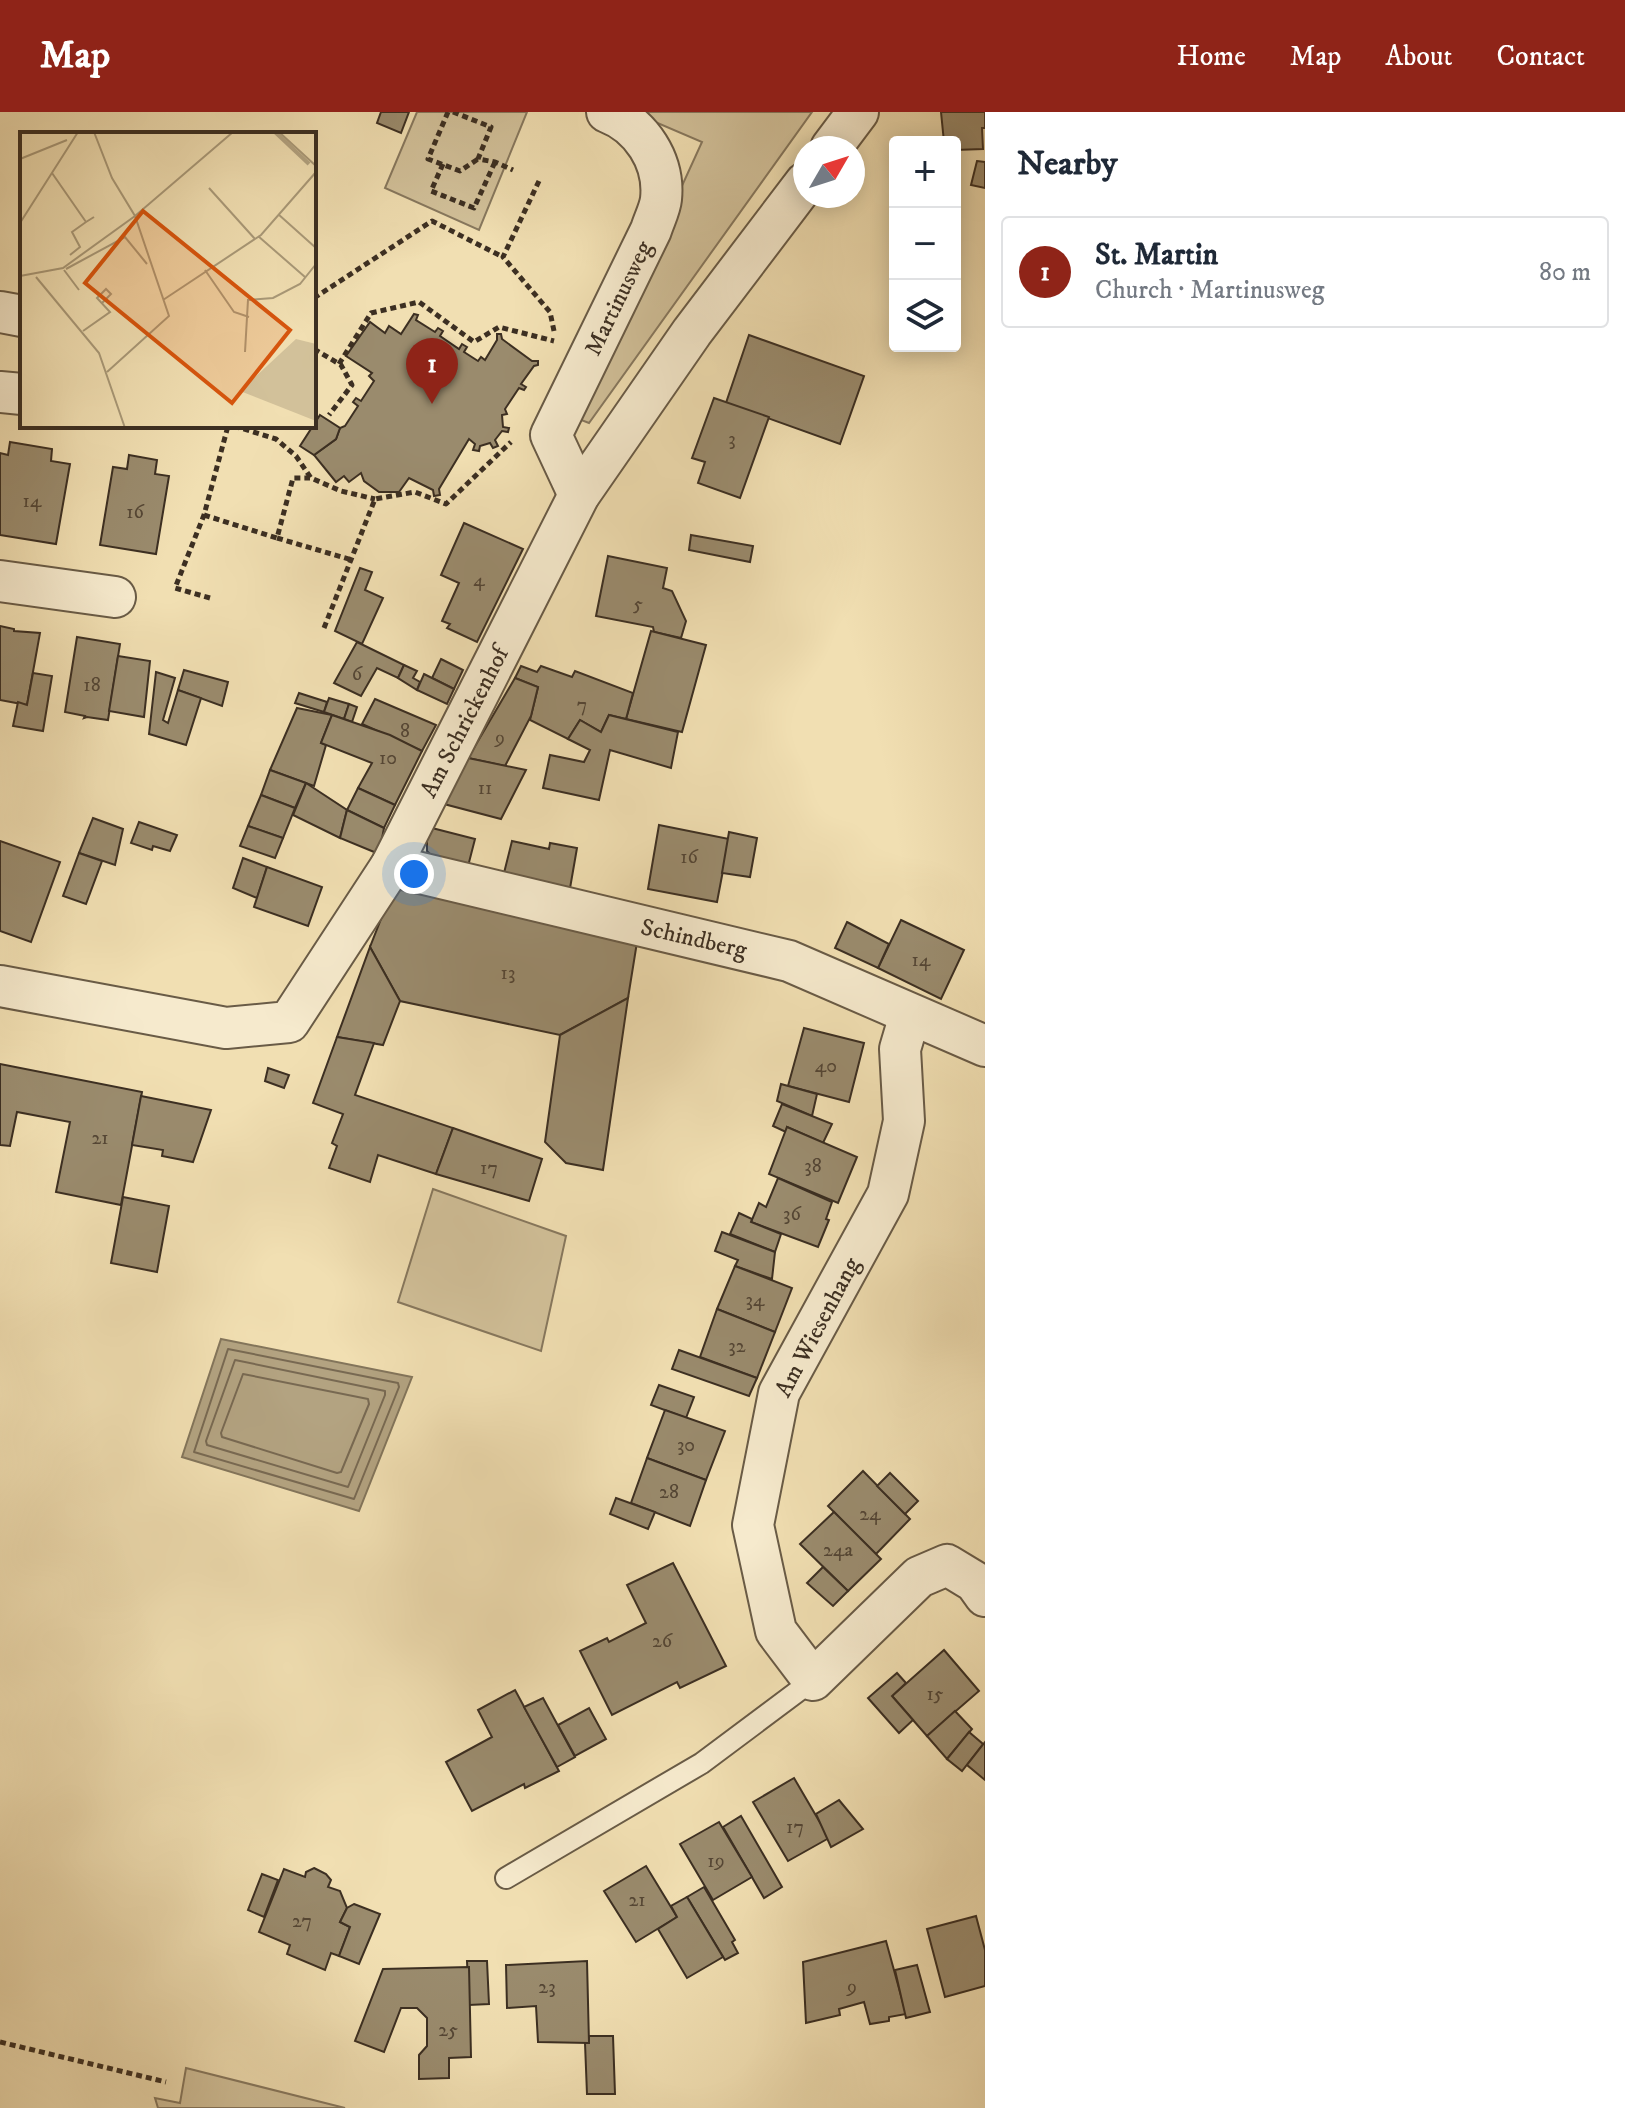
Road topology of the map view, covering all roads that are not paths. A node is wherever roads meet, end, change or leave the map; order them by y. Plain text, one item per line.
1 (607, 112) edge
2 (858, 112) edge
3 (840, 136) edge
4 (793, 199) edge
5 (0, 312) edge
6 (20, 316) edge
7 (0, 392) edge
8 (20, 394) edge
9 (579, 495) junction
10 (0, 581) edge
11 (115, 597) dead end
12 (391, 866) junction
13 (0, 986) edge
14 (910, 1015) junction
15 (985, 1046) edge
16 (985, 1596) edge
17 (813, 1680) junction
18 (506, 1878) dead end

1 - 9 street, Martinusweg
2 - 3 street
4 - 9 street, Am Schrickenhof
5 - 6 street
7 - 8 street
9 - 12 street, Am Schrickenhof
10 - 11 street
12 - 13 street, Am Schrickenhof
12 - 14 street, Schindberg
14 - 15 street, Schindberg
14 - 17 street, Am Wiesenhang
16 - 17 street
17 - 18 lane

